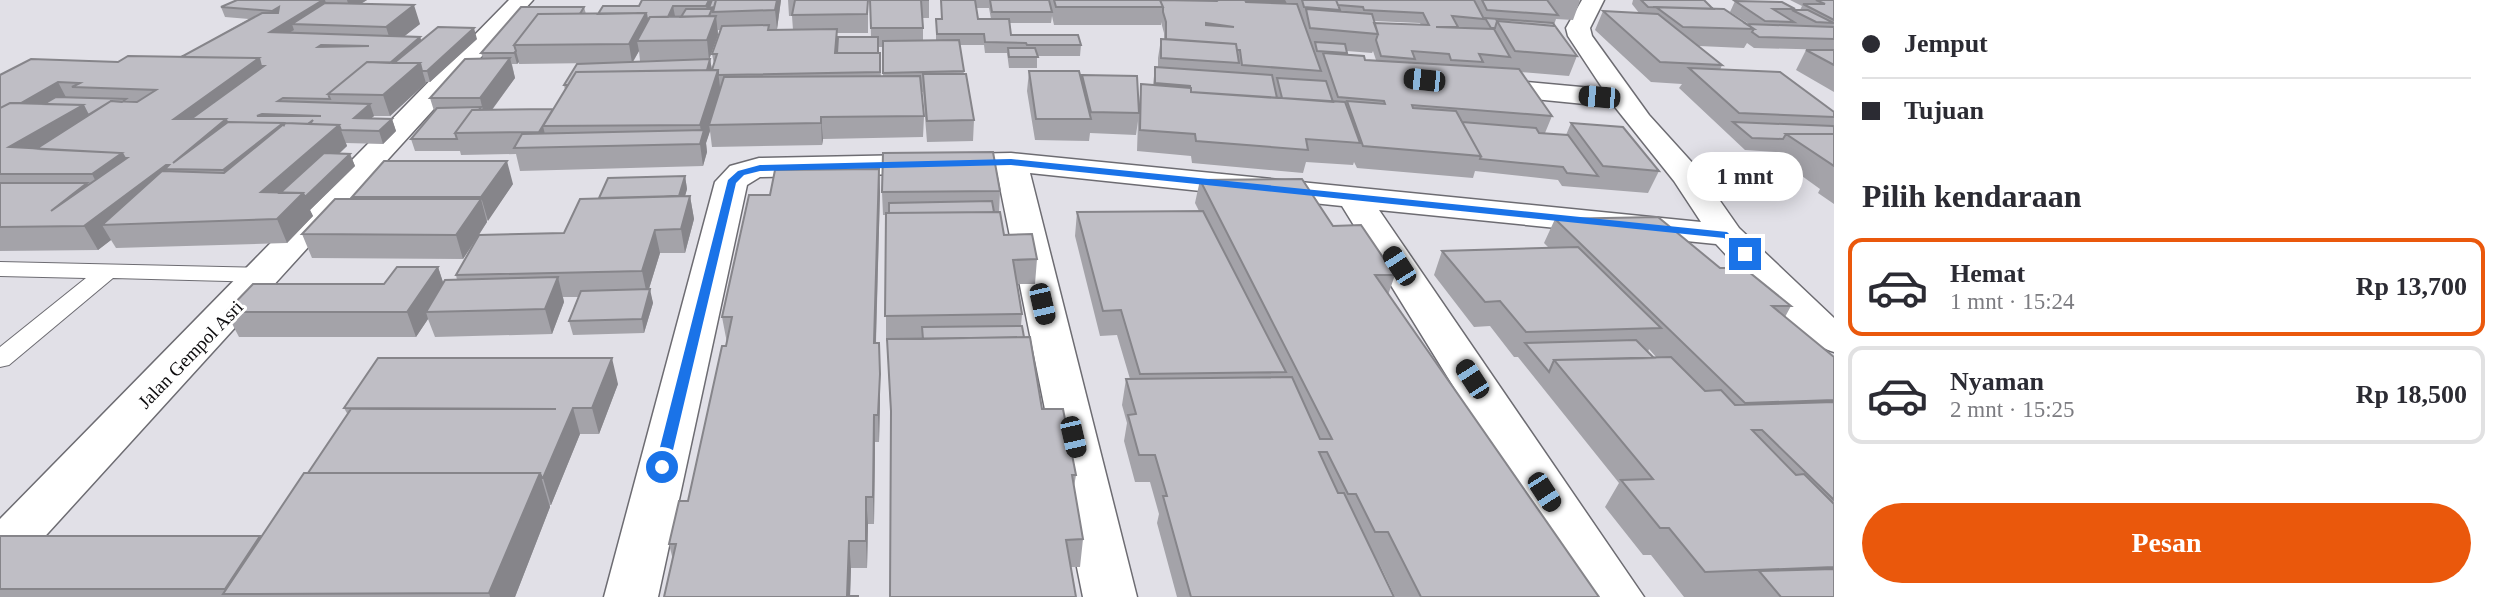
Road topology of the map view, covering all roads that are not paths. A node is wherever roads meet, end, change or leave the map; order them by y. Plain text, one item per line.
1 (522, 0) edge
2 (1582, 4) edge
3 (1452, 82) edge
4 (1624, 99) junction
5 (1011, 162) junction
6 (1355, 199) junction
7 (1727, 235) junction
8 (0, 269) edge
9 (107, 272) junction
10 (265, 275) junction
11 (1834, 339) edge
12 (0, 359) edge
13 (0, 552) edge
14 (631, 597) edge
15 (1110, 597) edge
16 (1617, 597) edge

1 - 10 street, Jalan Gempol Asri
2 - 4 street
3 - 4 street
4 - 7 street
5 - 6 street
5 - 14 street
5 - 15 street
6 - 7 street
6 - 16 street
7 - 11 street
8 - 9 lane
9 - 10 lane
9 - 12 lane
10 - 13 street, Jalan Gempol Asri

